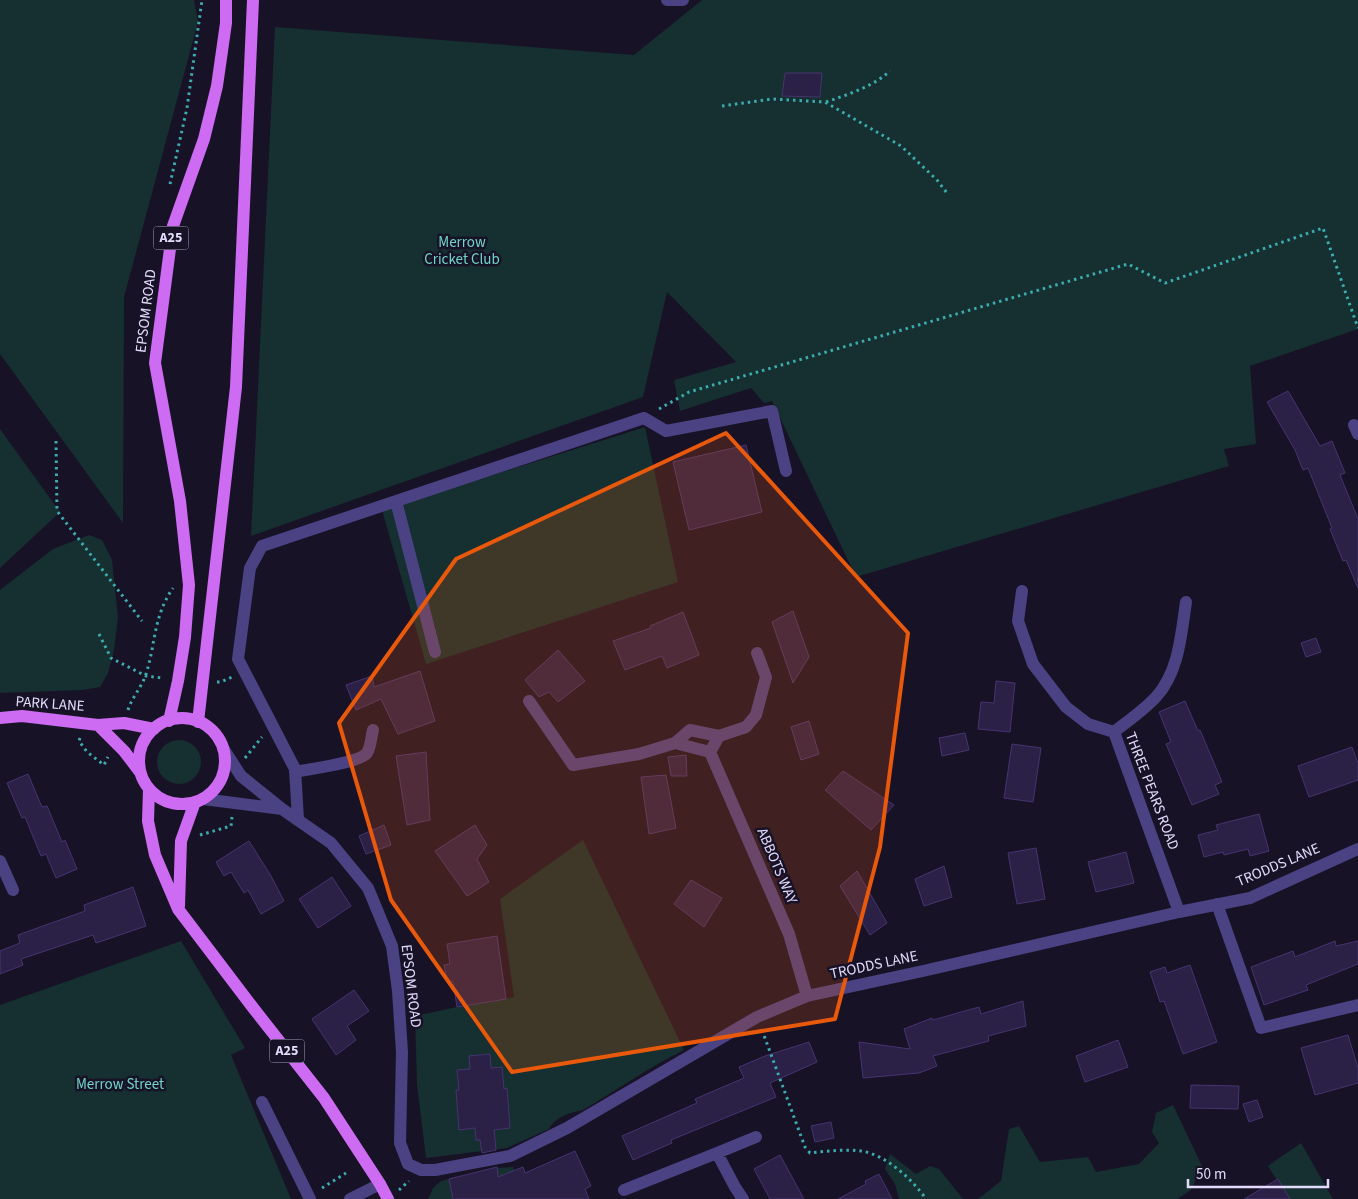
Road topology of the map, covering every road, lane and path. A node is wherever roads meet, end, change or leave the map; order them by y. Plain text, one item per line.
1 (226, 0) edge
2 (252, 0) edge
3 (667, 0) edge
4 (683, 0) edge
5 (890, 71) dead end
6 (826, 102) junction
7 (722, 106) dead end
8 (946, 193) dead end
9 (1358, 328) edge
10 (644, 418) junction
11 (56, 441) dead end
12 (786, 471) dead end
13 (396, 501) junction
14 (1022, 591) dead end
15 (1186, 602) dead end
16 (142, 621) dead end
17 (435, 652) dead end
18 (757, 653) dead end
19 (529, 701) dead end
20 (0, 718) edge
21 (169, 720) junction
22 (198, 722) junction
23 (98, 725) junction
24 (154, 729) junction
25 (372, 730) dead end
26 (1114, 732) junction
27 (719, 736) junction
28 (675, 743) junction
29 (222, 748) junction
30 (710, 752) junction
31 (295, 772) junction
32 (141, 774) junction
33 (149, 789) junction
34 (199, 801) junction
35 (282, 809) junction
36 (298, 819) junction
37 (1358, 849) edge
38 (0, 861) edge
39 (14, 890) dead end
40 (1218, 904) junction
41 (178, 909) junction
42 (1179, 912) junction
43 (807, 996) junction
44 (1358, 1005) edge
45 (757, 1017) junction
46 (262, 1102) dead end
47 (756, 1137) dead end
48 (716, 1153) junction
49 (421, 1170) junction
50 (346, 1173) dead end
51 (329, 1178) dead end
52 (335, 1180) junction
53 (380, 1184) junction
54 (624, 1190) dead end
55 (309, 1198) edge
56 (387, 1198) edge
57 (350, 1199) edge
58 (743, 1199) edge
59 (926, 1199) edge

1 - 21 main road, EPSOM ROAD / A25
2 - 22 main road
3 - 4 street
5 - 6 path
6 - 7 path
6 - 8 path
9 - 10 path
10 - 12 street
10 - 13 street
11 - 16 path
13 - 17 street
13 - 31 street
14 - 26 street, THREE PEARS ROAD
15 - 26 street
18 - 27 street
19 - 28 street
20 - 23 main road, PARK LANE
21 - 22 main road
21 - 24 main road
22 - 29 main road
23 - 24 main road, PARK LANE
23 - 32 main road, PARK LANE
24 - 32 main road
25 - 31 street
26 - 42 street, THREE PEARS ROAD
27 - 28 street
27 - 30 street
28 - 30 street
29 - 34 main road
29 - 35 street, EPSOM ROAD
30 - 43 street, ABBOTS WAY
31 - 36 street
32 - 33 main road
33 - 34 main road
33 - 41 main road, A25
34 - 35 street, EPSOM ROAD
34 - 41 main road
35 - 36 street, EPSOM ROAD
36 - 49 street, EPSOM ROAD
37 - 40 street, TRODDS LANE
38 - 39 street
40 - 42 street, TRODDS LANE
40 - 44 street
41 - 53 main road, A25
42 - 43 street, TRODDS LANE
43 - 45 street, TRODDS LANE
45 - 49 street, TRODDS LANE
45 - 59 path
46 - 55 street
47 - 48 street
48 - 54 street
48 - 58 street
49 - 56 path
50 - 52 path
51 - 52 path
52 - 55 path
53 - 56 main road, A25
53 - 57 street

